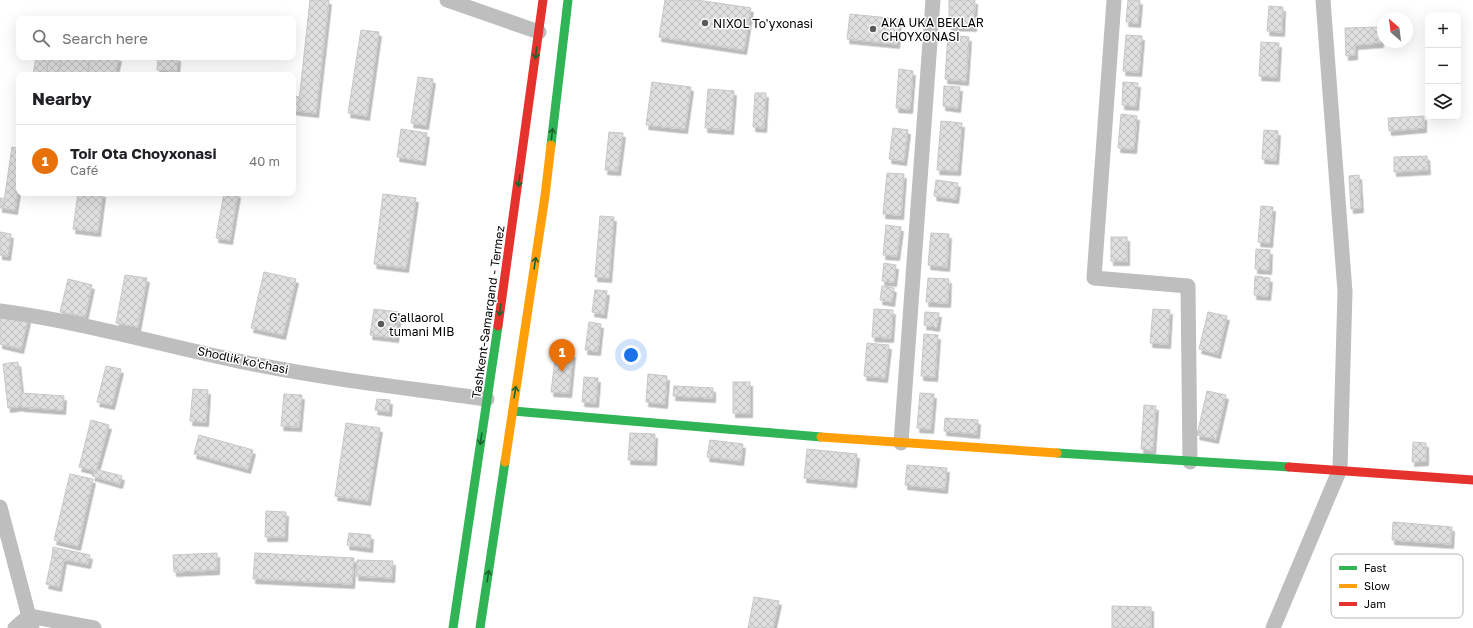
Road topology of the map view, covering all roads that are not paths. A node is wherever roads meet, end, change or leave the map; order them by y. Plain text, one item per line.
1 (447, 0) edge
2 (543, 0) edge
3 (568, 0) edge
4 (933, 0) edge
5 (1114, 0) edge
6 (1323, 0) edge
7 (539, 32) junction
8 (0, 311) edge
9 (487, 399) junction
10 (512, 411) junction
11 (901, 443) junction
12 (1190, 462) junction
13 (1340, 469) junction
14 (1473, 480) edge
15 (0, 507) edge
16 (461, 574) junction
17 (485, 592) junction
18 (30, 622) edge
19 (15, 628) edge
20 (94, 628) edge
21 (453, 628) edge
22 (480, 628) edge
23 (1273, 628) edge

1 - 7 street
2 - 7 main road, Tashkent-Samarqand - Termez
10 -> 3 main road
4 - 11 street
5 - 12 street
6 - 13 street
7 -> 9 main road, Tashkent-Samarqand - Termez
8 - 9 street, Shodlik ko'chasi
9 -> 16 main road, Tashkent-Samarqand - Termez
10 - 11 main road
17 -> 10 main road
11 - 12 main road
12 - 13 main road
13 - 14 main road
13 - 23 street
15 - 18 street
16 - 17 main road
16 - 21 main road, Tashkent-Samarqand - Termez
17 - 22 main road
18 - 19 street
18 - 20 street

